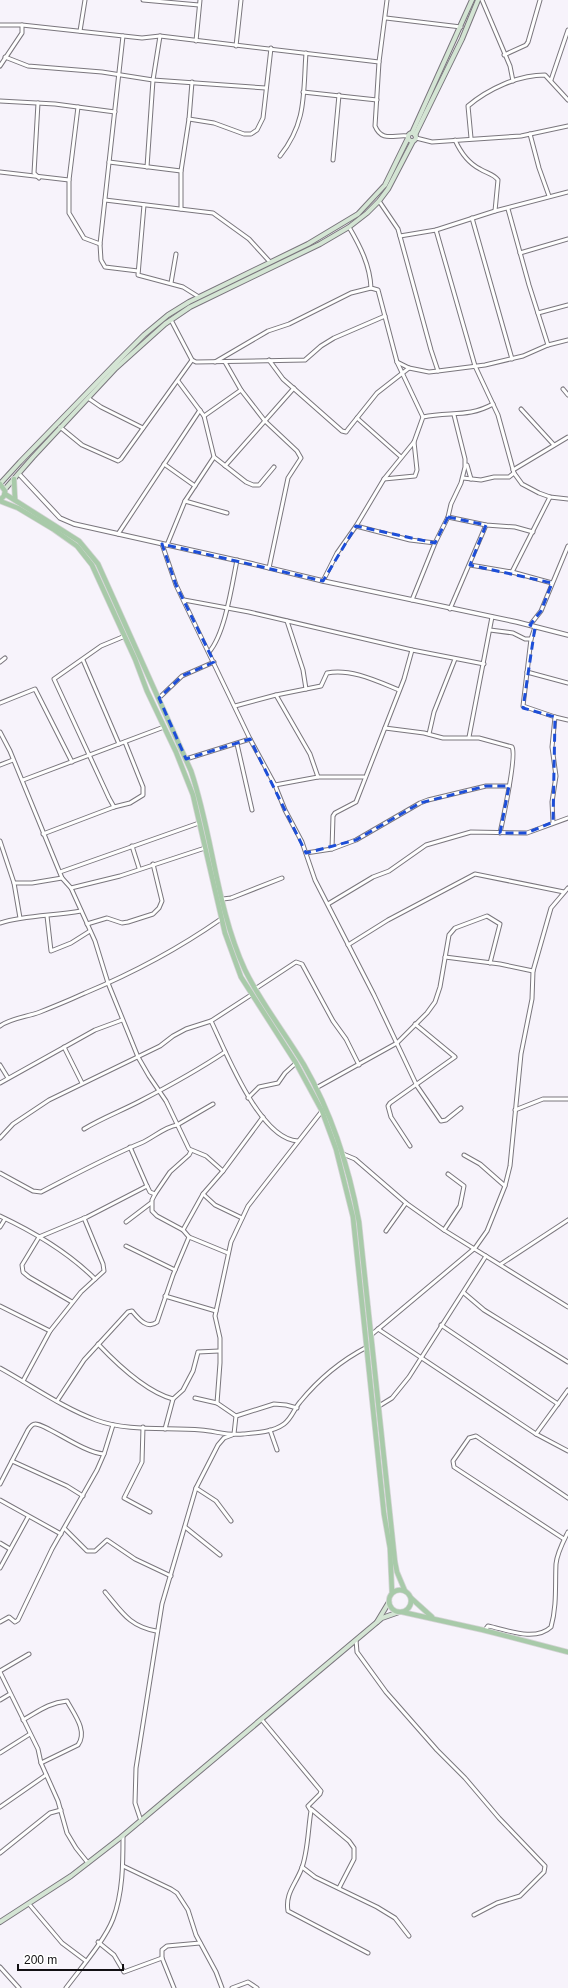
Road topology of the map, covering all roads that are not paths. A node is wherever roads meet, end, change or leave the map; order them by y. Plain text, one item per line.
1 (85, 0) edge
2 (143, 0) edge
3 (200, 0) edge
4 (241, 0) edge
5 (387, 0) edge
6 (472, 0) edge
7 (478, 0) edge
8 (482, 0) edge
9 (540, 0) edge
10 (161, 1) edge
11 (199, 5) junction
12 (386, 18) junction
13 (0, 25) edge
14 (22, 25) junction
15 (462, 27) junction
16 (568, 30) edge
17 (80, 31) junction
18 (123, 36) junction
19 (160, 36) junction
20 (196, 41) junction
21 (236, 46) junction
22 (272, 48) junction
23 (306, 52) junction
24 (504, 55) junction
25 (5, 57) junction
26 (379, 62) junction
27 (0, 66) edge
28 (118, 75) junction
29 (154, 80) junction
30 (551, 80) junction
31 (513, 81) junction
32 (192, 82) junction
33 (266, 88) junction
34 (303, 92) junction
35 (339, 95) junction
36 (377, 100) junction
37 (568, 100) edge
38 (0, 101) edge
39 (38, 103) junction
40 (78, 107) junction
41 (115, 112) junction
42 (190, 119) junction
43 (568, 126) edge
44 (530, 134) junction
45 (412, 137) junction
46 (471, 138) junction
47 (455, 140) junction
48 (280, 156) dead end
49 (333, 160) dead end
50 (109, 162) junction
51 (147, 167) junction
52 (181, 171) junction
53 (0, 172) edge
54 (39, 178) junction
55 (69, 180) junction
56 (568, 192) edge
57 (549, 196) junction
58 (105, 200) junction
59 (379, 200) junction
60 (144, 205) junction
61 (181, 209) junction
62 (508, 209) junction
63 (495, 211) junction
64 (472, 218) junction
65 (349, 227) junction
66 (436, 230) junction
67 (400, 236) junction
68 (568, 240) edge
69 (100, 244) junction
70 (520, 253) junction
71 (176, 254) dead end
72 (270, 262) junction
73 (138, 271) junction
74 (171, 283) junction
75 (371, 288) junction
76 (199, 297) junction
77 (568, 305) edge
78 (538, 313) junction
79 (385, 316) junction
80 (171, 320) junction
81 (568, 340) edge
82 (548, 345) junction
83 (512, 359) junction
84 (192, 360) junction
85 (269, 360) junction
86 (215, 362) junction
87 (225, 362) junction
88 (397, 362) junction
89 (475, 366) junction
90 (409, 368) junction
91 (438, 371) junction
92 (401, 374) junction
93 (178, 381) junction
94 (294, 388) junction
95 (562, 389) dead end
96 (242, 390) junction
97 (568, 395) edge
98 (88, 398) junction
99 (493, 404) junction
100 (200, 410) junction
101 (521, 410) dead end
102 (454, 415) junction
103 (204, 416) junction
104 (423, 417) junction
105 (357, 418) junction
106 (265, 421) junction
107 (60, 427) junction
108 (143, 428) junction
109 (568, 436) edge
110 (414, 442) junction
111 (554, 445) junction
112 (214, 457) junction
113 (401, 457) junction
114 (465, 459) junction
115 (164, 464) junction
116 (225, 466) junction
117 (274, 467) dead end
118 (514, 471) junction
119 (19, 474) junction
120 (462, 478) junction
121 (14, 479) junction
122 (384, 479) junction
123 (471, 480) junction
124 (0, 484) edge
125 (195, 486) junction
126 (5, 491) junction
127 (550, 497) junction
128 (15, 499) junction
129 (568, 499) edge
130 (0, 500) edge
131 (185, 501) junction
132 (227, 513) dead end
133 (448, 517) junction
134 (486, 525) junction
135 (356, 526) junction
136 (533, 532) junction
137 (118, 534) junction
138 (434, 543) junction
139 (162, 544) junction
140 (167, 545) junction
141 (568, 546) edge
142 (237, 560) junction
143 (470, 565) junction
144 (269, 568) junction
145 (512, 572) junction
146 (323, 581) junction
147 (552, 583) junction
148 (184, 600) junction
149 (412, 600) junction
150 (227, 607) junction
151 (450, 609) junction
152 (492, 617) junction
153 (287, 621) junction
154 (530, 625) junction
155 (535, 626) junction
156 (490, 630) junction
157 (568, 635) edge
158 (124, 636) junction
159 (531, 639) junction
160 (412, 650) junction
161 (209, 652) junction
162 (5, 658) dead end
163 (83, 660) junction
164 (455, 660) junction
165 (0, 662) edge
166 (214, 662) junction
167 (484, 664) junction
168 (527, 672) junction
169 (568, 683) edge
170 (306, 689) junction
171 (398, 690) junction
172 (276, 695) junction
173 (159, 698) junction
174 (0, 703) edge
175 (235, 706) junction
176 (555, 717) junction
177 (568, 720) edge
178 (164, 727) junction
179 (385, 728) junction
180 (0, 732) edge
181 (429, 734) junction
182 (469, 737) junction
183 (250, 739) junction
184 (125, 742) junction
185 (119, 744) junction
186 (237, 744) junction
187 (89, 756) junction
188 (186, 759) junction
189 (13, 760) junction
190 (72, 762) junction
191 (0, 765) edge
192 (318, 777) junction
193 (364, 777) junction
194 (23, 780) junction
195 (275, 785) junction
196 (509, 786) junction
197 (114, 807) junction
198 (252, 810) dead end
199 (568, 818) edge
200 (553, 822) junction
201 (199, 823) junction
202 (500, 833) junction
203 (43, 834) junction
204 (0, 841) edge
205 (132, 846) junction
206 (205, 848) junction
207 (332, 849) junction
208 (306, 853) junction
209 (5, 854) junction
210 (0, 856) edge
211 (153, 864) junction
212 (139, 868) junction
213 (60, 872) junction
214 (62, 878) junction
215 (282, 878) dead end
216 (14, 882) junction
217 (70, 888) junction
218 (568, 888) edge
219 (564, 892) junction
220 (223, 899) junction
221 (328, 904) junction
222 (81, 911) junction
223 (47, 916) junction
224 (20, 918) junction
225 (221, 919) junction
226 (0, 923) edge
227 (87, 924) junction
228 (90, 931) junction
229 (348, 945) junction
230 (445, 956) junction
231 (490, 963) junction
232 (533, 971) junction
233 (108, 983) junction
234 (255, 989) junction
235 (251, 995) junction
236 (122, 1020) junction
237 (211, 1021) junction
238 (415, 1024) junction
239 (0, 1026) edge
240 (397, 1043) junction
241 (64, 1047) junction
242 (225, 1052) junction
243 (138, 1057) junction
244 (296, 1063) junction
245 (0, 1065) edge
246 (359, 1065) junction
247 (8, 1078) junction
248 (0, 1083) edge
249 (82, 1083) junction
250 (417, 1086) junction
251 (316, 1088) junction
252 (158, 1090) junction
253 (248, 1098) junction
254 (568, 1099) edge
255 (213, 1104) dead end
256 (461, 1108) dead end
257 (322, 1110) junction
258 (515, 1110) junction
259 (263, 1117) junction
260 (177, 1125) junction
261 (84, 1129) dead end
262 (0, 1138) edge
263 (298, 1141) junction
264 (410, 1146) dead end
265 (130, 1147) junction
266 (191, 1151) junction
267 (343, 1154) junction
268 (464, 1155) dead end
269 (224, 1170) junction
270 (0, 1173) edge
271 (448, 1174) dead end
272 (147, 1186) junction
273 (504, 1186) junction
274 (154, 1194) junction
275 (203, 1194) junction
276 (151, 1203) junction
277 (406, 1203) junction
278 (0, 1216) edge
279 (84, 1218) junction
280 (242, 1218) junction
281 (5, 1219) junction
282 (568, 1220) edge
283 (126, 1222) dead end
284 (0, 1227) edge
285 (183, 1230) junction
286 (444, 1230) junction
287 (386, 1231) dead end
288 (39, 1237) junction
289 (189, 1237) junction
290 (126, 1246) dead end
291 (474, 1248) junction
292 (228, 1253) junction
293 (486, 1256) junction
294 (501, 1264) junction
295 (175, 1270) junction
296 (95, 1279) junction
297 (464, 1293) junction
298 (165, 1296) junction
299 (72, 1302) junction
300 (0, 1306) edge
301 (568, 1307) edge
302 (216, 1311) junction
303 (441, 1325) junction
304 (378, 1328) junction
305 (50, 1331) junction
306 (371, 1335) junction
307 (98, 1344) junction
308 (367, 1347) junction
309 (219, 1351) junction
310 (421, 1356) junction
311 (568, 1362) edge
312 (0, 1368) edge
313 (23, 1381) junction
314 (568, 1390) edge
315 (196, 1398) dead end
316 (173, 1399) junction
317 (57, 1401) junction
318 (216, 1403) junction
319 (558, 1404) junction
320 (378, 1407) junction
321 (297, 1408) junction
322 (236, 1416) junction
323 (113, 1425) junction
324 (142, 1427) junction
325 (165, 1428) junction
326 (270, 1430) junction
327 (234, 1434) junction
328 (536, 1434) junction
329 (277, 1450) dead end
330 (568, 1451) edge
331 (104, 1454) junction
332 (12, 1461) junction
333 (0, 1484) edge
334 (196, 1488) junction
335 (83, 1496) junction
336 (568, 1498) edge
337 (0, 1500) edge
338 (150, 1512) dead end
339 (28, 1517) junction
340 (231, 1521) dead end
341 (185, 1527) junction
342 (65, 1529) junction
343 (568, 1532) edge
344 (61, 1534) junction
345 (564, 1539) junction
346 (0, 1544) edge
347 (10, 1549) junction
348 (220, 1555) dead end
349 (0, 1568) edge
350 (171, 1576) junction
351 (405, 1591) junction
352 (105, 1592) dead end
353 (392, 1593) junction
354 (410, 1598) junction
355 (389, 1602) junction
356 (401, 1612) junction
357 (434, 1618) junction
358 (0, 1622) edge
359 (376, 1624) junction
360 (485, 1630) junction
361 (156, 1632) junction
362 (356, 1640) junction
363 (568, 1652) edge
364 (29, 1654) dead end
365 (0, 1672) edge
366 (10, 1694) junction
367 (0, 1700) edge
368 (23, 1720) junction
369 (262, 1720) junction
370 (30, 1734) junction
371 (0, 1753) edge
372 (41, 1763) junction
373 (46, 1775) junction
374 (308, 1806) junction
375 (0, 1807) edge
376 (61, 1810) junction
377 (141, 1821) junction
378 (123, 1836) junction
379 (0, 1853) edge
380 (88, 1864) junction
381 (123, 1866) junction
382 (302, 1867) junction
383 (339, 1888) junction
384 (29, 1904) junction
385 (474, 1915) dead end
386 (0, 1922) edge
387 (408, 1936) dead end
388 (98, 1942) junction
389 (200, 1943) junction
390 (368, 1954) dead end
391 (162, 1958) junction
392 (86, 1961) junction
393 (0, 1967) edge
394 (222, 1987) edge
395 (19, 1988) edge
396 (66, 1988) edge
397 (174, 1988) edge
398 (227, 1988) edge
399 (232, 1988) edge
400 (257, 1988) edge

1 - 17 street
2 - 10 street
3 - 11 street
4 - 21 street
5 - 12 street
6 - 15 main road
7 - 45 main road
8 - 24 street
9 - 24 street
10 - 11 street
11 - 20 street
12 - 15 street
12 - 26 street
13 - 14 street
14 - 17 street
14 - 25 street
15 - 45 main road
16 - 30 street
17 - 18 street
18 - 19 street
18 - 28 street
19 - 20 street
19 - 29 street
20 - 21 street
21 - 22 street
22 - 23 street
22 - 33 street
23 - 26 street
23 - 34 street
24 - 31 street
25 - 27 street
25 - 28 street
26 - 36 street
28 - 29 street
28 - 41 street
29 - 32 street
29 - 51 street
30 - 31 street
30 - 37 street
31 - 46 street
32 - 33 street
32 - 42 street
33 - 42 street
34 - 35 street
34 - 48 street
35 - 36 street
35 - 49 street
36 - 45 street
38 - 39 street
39 - 40 street
39 - 54 street
40 - 41 street
40 - 55 street
41 - 50 street
42 - 52 street
43 - 44 street
44 - 46 street
44 - 57 street
45 - 47 street
45 - 59 main road
45 - 72 main road
46 - 47 street
47 - 63 street
50 - 51 street
50 - 58 street
51 - 52 street
52 - 61 street
53 - 54 street
54 - 55 street
55 - 69 street
56 - 57 street
57 - 62 street
58 - 60 street
58 - 69 street
59 - 65 main road
59 - 67 street
60 - 61 street
60 - 73 street
61 - 72 street
62 - 63 street
62 - 70 street
63 - 64 street
64 - 66 street
64 - 83 street
65 - 75 street
65 - 80 main road
66 - 67 street
66 - 89 street
67 - 91 street
68 - 70 street
69 - 73 street
70 - 78 street
71 - 74 street
72 - 76 main road
73 - 74 street
74 - 76 street
75 - 79 street
75 - 86 street
76 - 124 main road
77 - 78 street
78 - 82 street
79 - 85 street
79 - 88 street
80 - 84 street
80 - 98 main road
81 - 82 street
82 - 83 street
83 - 89 street
84 - 86 street
84 - 93 street
85 - 87 street
85 - 94 street
86 - 87 street
87 - 96 street
88 - 90 street
88 - 92 street
89 - 91 street
89 - 99 street
90 - 91 street
90 - 92 street
92 - 104 street
92 - 105 street
93 - 100 street
93 - 108 street
94 - 105 street
94 - 106 street
95 - 97 street
96 - 103 street
96 - 106 street
98 - 107 main road
98 - 108 street
99 - 102 street
99 - 118 street
100 - 103 street
100 - 115 street
101 - 111 street
102 - 104 street
102 - 114 street
103 - 112 street
104 - 110 street
105 - 113 street
106 - 116 street
106 - 144 street
107 - 108 street
107 - 119 main road
109 - 111 street
110 - 113 street
110 - 122 street
111 - 118 street
112 - 116 street
112 - 125 street
113 - 122 street
114 - 120 street
114 - 123 street
115 - 125 street
115 - 137 street
116 - 117 street
118 - 123 street
118 - 127 street
119 - 121 main road
119 - 137 street
120 - 123 street
120 - 133 street
121 - 126 main road
121 - 128 main road
122 - 135 street
124 - 126 main road
125 - 131 street
126 - 128 main road
126 - 130 main road
127 - 129 street
127 - 136 street
128 - 173 main road
130 - 158 main road
131 - 132 street
131 - 140 street
133 - 134 street
133 - 138 street
134 - 136 street
134 - 143 street
135 - 138 street
135 - 146 street
136 - 145 street
137 - 139 street
138 - 149 street
139 - 140 street
139 - 148 street
140 - 142 street
141 - 147 street
142 - 144 street
142 - 150 street
143 - 145 street
143 - 151 street
144 - 146 street
145 - 147 street
146 - 149 street
147 - 154 street
148 - 150 street
148 - 161 street
149 - 151 street
150 - 153 street
150 - 161 street
151 - 152 street
152 - 154 street
152 - 156 street
153 - 160 street
153 - 170 street
154 - 155 street
155 - 157 street
155 - 159 street
156 - 159 street
156 - 167 street
158 - 163 street
158 - 178 main road
159 - 168 street
160 - 164 street
160 - 171 street
161 - 166 street
162 - 165 street
163 - 185 street
163 - 187 street
164 - 167 street
164 - 181 street
166 - 173 street
166 - 175 street
167 - 182 street
168 - 169 street
168 - 176 street
170 - 171 street
170 - 172 street
171 - 179 street
172 - 175 street
172 - 192 street
173 - 188 main road
174 - 190 street
175 - 183 street
176 - 177 street
176 - 200 street
178 - 184 street
178 - 201 main road
179 - 181 street
179 - 193 street
180 - 189 street
181 - 182 street
182 - 196 street
183 - 186 street
183 - 195 street
184 - 185 street
184 - 197 street
185 - 187 street
186 - 188 street
186 - 198 street
187 - 190 street
187 - 197 street
188 - 220 main road
189 - 191 street
189 - 194 street
190 - 194 street
192 - 193 street
192 - 195 street
193 - 207 street
194 - 203 street
195 - 208 street
196 - 202 street
196 - 207 street
197 - 203 street
199 - 200 street
200 - 202 street
201 - 205 street
201 - 206 main road
202 - 221 street
203 - 213 street
204 - 209 street
205 - 212 street
205 - 213 street
206 - 211 street
206 - 225 main road
207 - 208 street
208 - 221 street
209 - 210 street
209 - 216 street
211 - 212 street
211 - 227 street
212 - 217 street
213 - 214 street
214 - 216 street
214 - 217 street
215 - 220 street
216 - 224 street
217 - 222 street
218 - 219 street
219 - 229 street
219 - 232 street
220 - 234 main road
221 - 229 street
222 - 223 street
222 - 227 street
223 - 224 street
223 - 228 street
224 - 226 street
225 - 233 street
225 - 235 main road
227 - 228 street
228 - 233 street
229 - 240 street
230 - 231 street
230 - 231 street
230 - 238 street
231 - 232 street
232 - 258 street
233 - 236 street
233 - 239 street
234 - 246 street
234 - 251 main road
235 - 237 street
235 - 244 main road
236 - 241 street
236 - 243 street
237 - 242 street
237 - 243 street
238 - 240 street
238 - 250 street
240 - 246 street
240 - 250 street
241 - 247 street
241 - 249 street
242 - 252 street
242 - 253 street
243 - 249 street
243 - 252 street
244 - 253 street
244 - 257 main road
245 - 247 street
246 - 251 street
247 - 248 street
249 - 262 street
250 - 256 street
250 - 264 street
251 - 267 main road
252 - 260 street
252 - 261 street
253 - 259 street
254 - 258 street
255 - 260 street
257 - 263 street
257 - 308 main road
258 - 273 street
259 - 263 street
259 - 269 street
260 - 265 street
260 - 266 street
263 - 280 street
265 - 270 street
265 - 272 street
266 - 269 street
266 - 274 street
267 - 277 street
267 - 306 main road
268 - 273 street
269 - 275 street
271 - 286 street
272 - 274 street
272 - 279 street
273 - 291 street
274 - 276 street
275 - 280 street
275 - 285 street
276 - 283 street
276 - 285 street
277 - 286 street
277 - 287 street
278 - 281 street
279 - 288 street
279 - 296 street
280 - 292 street
281 - 284 street
281 - 288 street
282 - 294 street
285 - 289 street
286 - 291 street
288 - 296 street
288 - 299 street
289 - 292 street
289 - 295 street
290 - 295 street
291 - 293 street
291 - 304 street
292 - 302 street
293 - 294 street
293 - 297 street
294 - 301 street
295 - 298 street
296 - 299 street
297 - 303 street
297 - 311 street
298 - 302 street
298 - 307 street
299 - 305 street
300 - 305 street
302 - 309 street
303 - 310 street
303 - 319 street
304 - 306 street
304 - 310 street
305 - 313 street
306 - 320 main road
307 - 316 street
307 - 317 street
308 - 321 street
308 - 353 main road
309 - 316 street
309 - 318 street
310 - 320 street
310 - 328 street
312 - 313 street
313 - 317 street
314 - 319 street
315 - 318 street
316 - 325 street
317 - 323 street
318 - 322 street
319 - 328 street
320 - 351 main road
321 - 322 street
321 - 326 street
322 - 327 street
323 - 324 street
323 - 331 street
324 - 325 street
324 - 338 street
325 - 327 street
326 - 327 street
326 - 329 street
327 - 334 street
328 - 330 street
331 - 332 street
331 - 335 street
332 - 333 street
332 - 335 street
334 - 340 street
334 - 341 street
335 - 342 street
336 - 345 street
337 - 339 street
339 - 344 street
339 - 347 street
341 - 348 street
341 - 350 street
342 - 344 street
342 - 350 street
343 - 345 street
344 - 358 street
345 - 360 street
346 - 347 street
347 - 349 street
350 - 361 street
351 - 353 main road
351 - 354 main road
352 - 361 street
353 - 355 main road
354 - 356 main road
354 - 357 main road
355 - 356 main road
355 - 359 main road
356 - 357 main road
356 - 359 main road
357 - 360 main road
359 - 362 main road
360 - 363 main road
361 - 377 street
362 - 369 main road
362 - 385 street
364 - 365 street
365 - 366 street
366 - 367 street
366 - 368 street
368 - 370 street
368 - 372 street
369 - 374 street
369 - 377 main road
370 - 371 street
370 - 372 street
372 - 373 street
373 - 375 street
373 - 376 street
374 - 382 street
374 - 383 street
376 - 379 street
376 - 380 street
377 - 378 main road
378 - 380 main road
378 - 381 street
380 - 384 main road
381 - 388 street
381 - 389 street
382 - 383 street
382 - 390 street
383 - 387 street
384 - 386 main road
384 - 392 street
388 - 391 street
388 - 392 street
389 - 391 street
389 - 394 street
391 - 397 street
392 - 396 street
393 - 395 street
394 - 398 street
399 - 400 street

